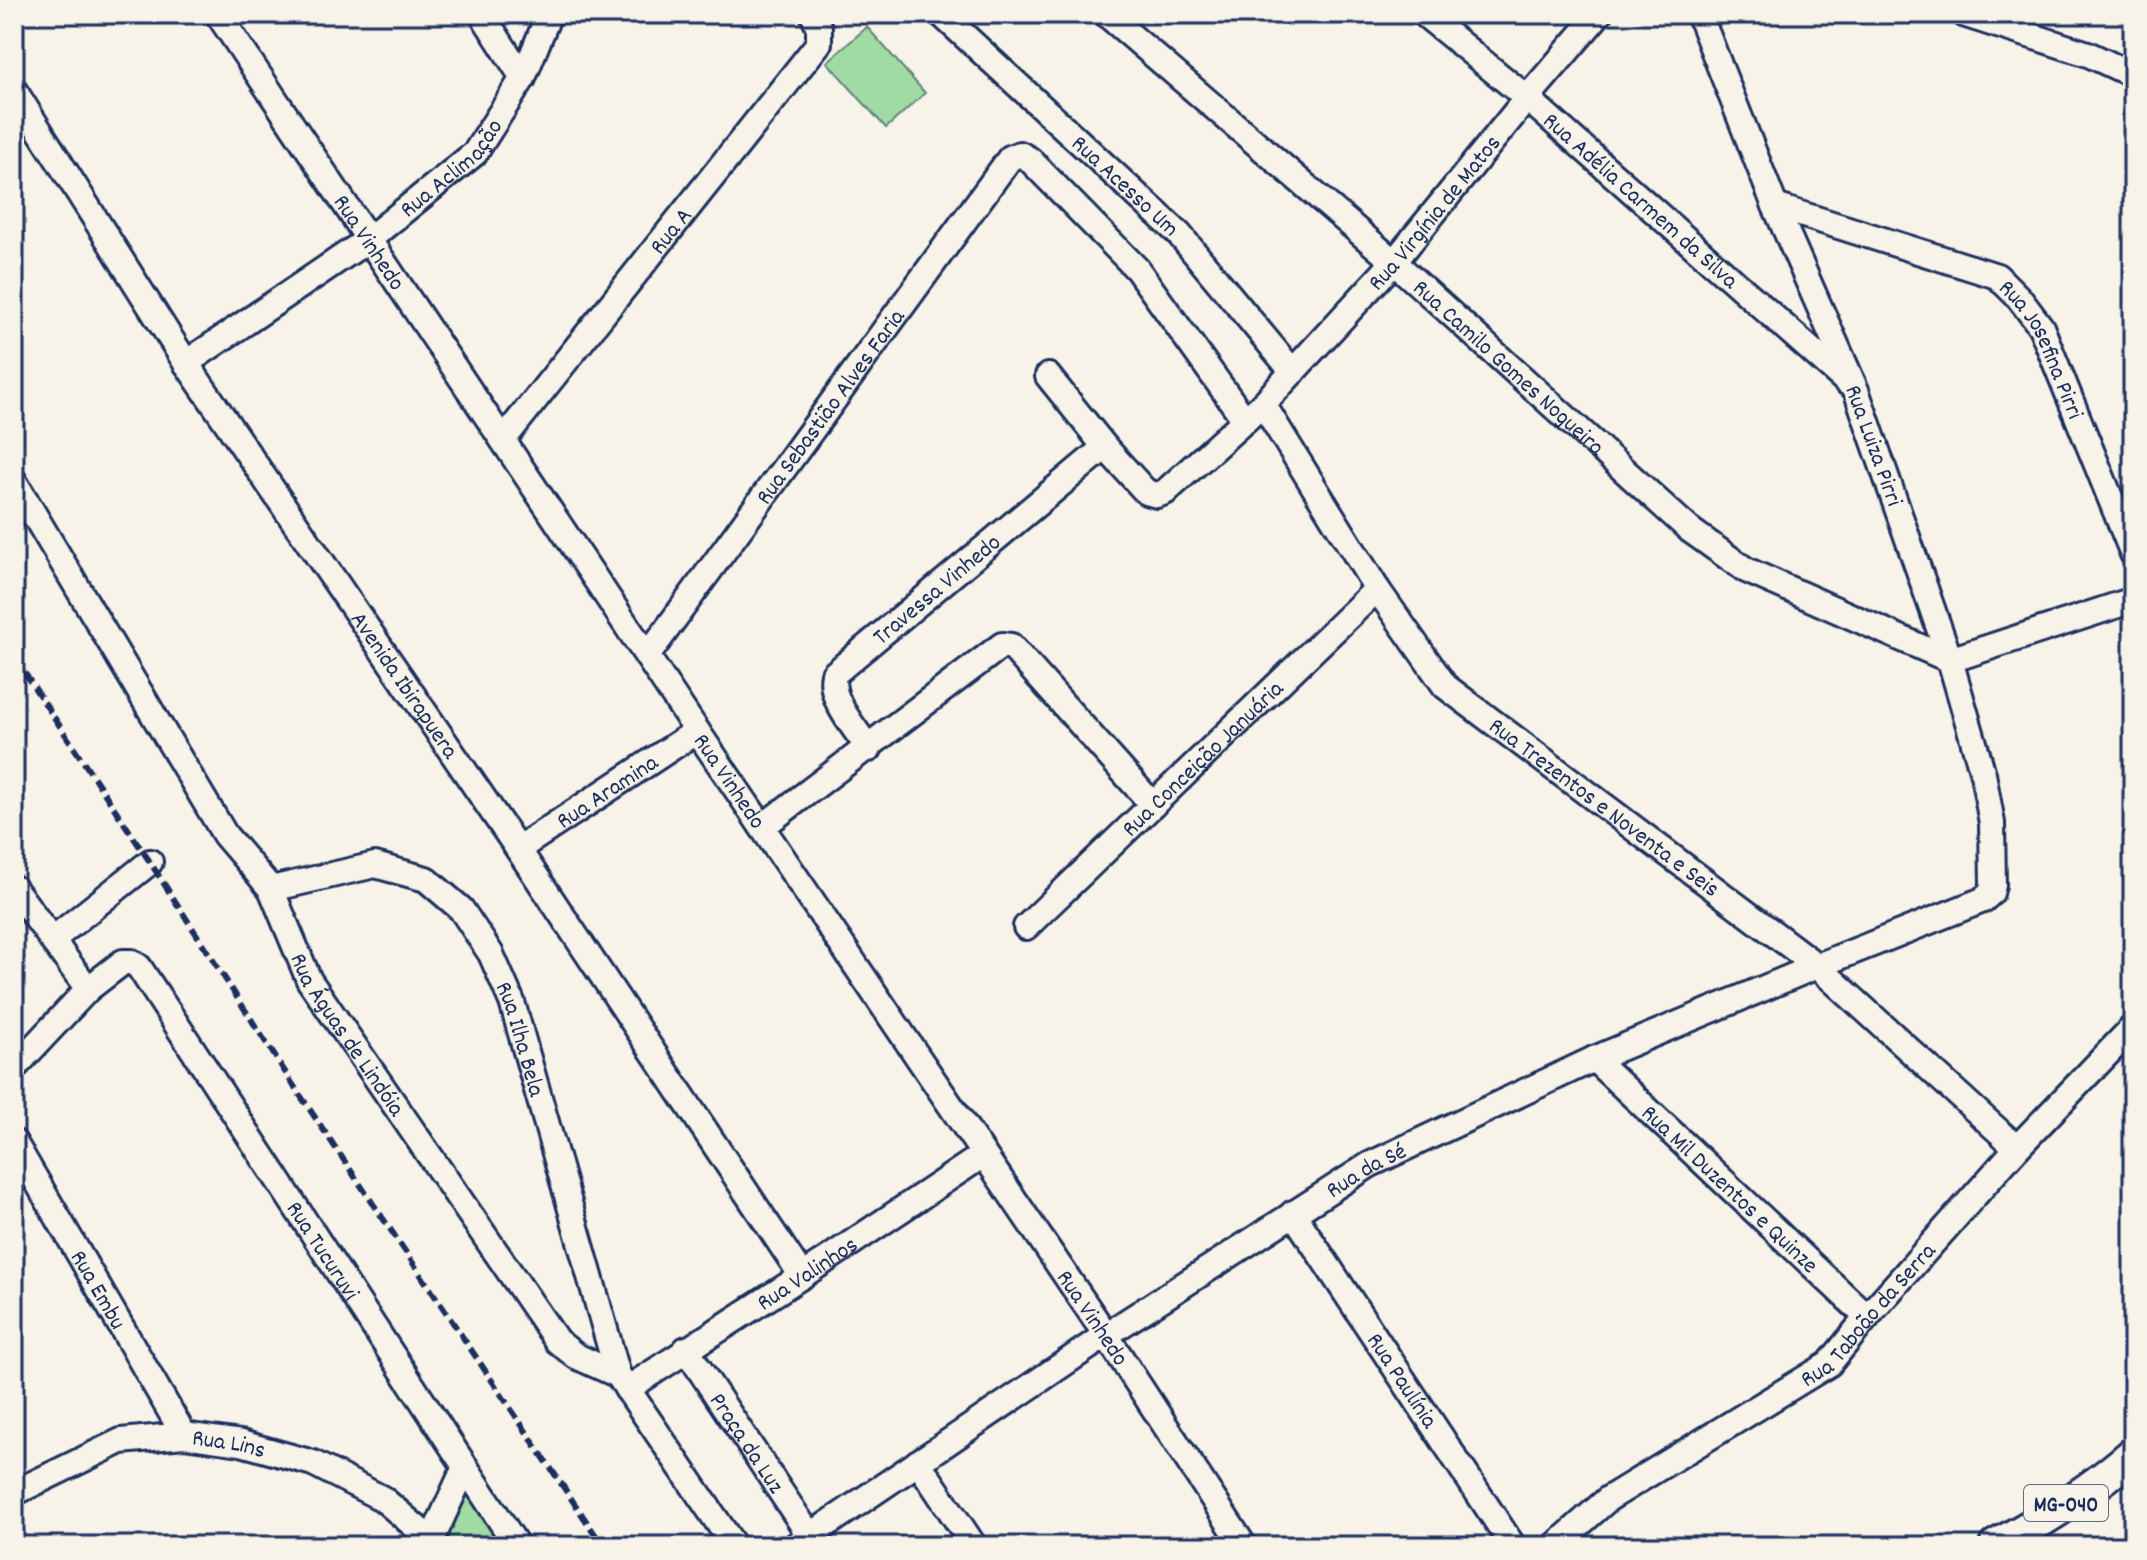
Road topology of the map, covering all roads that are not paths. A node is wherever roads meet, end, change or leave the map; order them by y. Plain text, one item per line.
1 (218, 14) edge
2 (482, 14) edge
3 (549, 14) edge
4 (813, 14) edge
5 (941, 14) edge
6 (1106, 14) edge
7 (1424, 14) edge
8 (1599, 14) edge
9 (1699, 14) edge
10 (1970, 15) edge
11 (2133, 75) edge
12 (523, 78) junction
13 (14, 90) edge
14 (1527, 98) junction
15 (1010, 158) joint
16 (1775, 206) junction
17 (369, 239) junction
18 (1394, 262) junction
19 (186, 363) junction
20 (1293, 372) junction
21 (1048, 376) dead end
22 (1856, 390) junction
23 (1254, 412) junction
24 (503, 440) junction
25 (1105, 447) junction
26 (14, 481) edge
27 (2133, 554) edge
28 (1377, 589) junction
29 (2133, 600) edge
30 (648, 655) junction
31 (1950, 660) junction
32 (697, 731) junction
33 (869, 749) junction
34 (1153, 805) junction
35 (762, 827) junction
36 (518, 849) junction
37 (150, 862) dead end
38 (14, 888) edge
39 (271, 889) junction
40 (1991, 893) joint
41 (1026, 927) dead end
42 (52, 940) junction
43 (1817, 966) junction
44 (88, 989) junction
45 (2133, 1027) edge
46 (1594, 1059) junction
47 (14, 1068) edge
48 (14, 1142) edge
49 (2017, 1148) junction
50 (983, 1155) junction
51 (1293, 1213) junction
52 (802, 1276) junction
53 (1867, 1317) junction
54 (1106, 1335) junction
55 (686, 1349) junction
56 (623, 1382) junction
57 (184, 1435) junction
58 (2133, 1454) edge
59 (918, 1462) junction
60 (465, 1467) junction
61 (14, 1493) edge
62 (2037, 1536) edge
63 (803, 1541) edge
64 (430, 1543) edge
65 (517, 1546) edge
66 (734, 1546) edge
67 (974, 1546) edge
68 (1244, 1546) edge
69 (1513, 1546) edge
70 (1555, 1546) edge
71 (1996, 1546) edge

1 - 17 street, Rua Vinhedo
2 - 12 street
3 - 12 street, Rua Aclimação
4 - 24 street, Rua A
5 - 20 street, Rua Acesso Um
6 - 18 street, Rua Camilo Gomes Nogueira
7 - 14 street, Rua Adélia Carmem da Silva
8 - 14 street, Rua Virgínia de Matos
9 - 16 street, Rua Luiza Pirri
10 - 11 street
12 - 17 street, Rua Aclimação
13 - 19 street, Avenida Ibirapuera
14 - 18 street, Rua Virgínia de Matos
14 - 22 street, Rua Adélia Carmem da Silva
15 - 23 street, Rua Trezentos e Noventa e Seis
15 - 30 street, Rua Sebastião Alves Faria
16 - 22 street, Rua Luiza Pirri
16 - 27 street, Rua Josefina Pirri
17 - 19 street, Rua Aclimação
17 - 24 street, Rua Vinhedo
18 - 20 street, Rua Virgínia de Matos
18 - 31 street, Rua Camilo Gomes Nogueira
19 - 36 street, Avenida Ibirapuera
20 - 23 street, Rua Virgínia de Matos
21 - 25 street
22 - 31 street, Rua Luiza Pirri
23 - 25 street
23 - 28 street, Rua Trezentos e Noventa e Seis
24 - 30 street, Rua Vinhedo
25 - 33 street, Travessa Vinhedo
26 - 39 street, Rua Águas de Lindóia
28 - 34 street, Rua Conceição Januária
28 - 43 street, Rua Trezentos e Noventa e Seis
29 - 31 street
30 - 32 street, Rua Vinhedo
31 - 40 street, Rua Luiza Pirri
32 - 35 street, Rua Vinhedo
32 - 36 street, Rua Aramina
33 - 34 street
33 - 35 street
34 - 41 street, Rua Conceição Januária
35 - 50 street, Rua Vinhedo
36 - 52 street, Avenida Ibirapuera
37 - 42 street
38 - 42 street
39 - 56 street, Rua Águas de Lindóia
39 - 56 street, Rua Ilha Bela
40 - 43 street, Rua da Sé
42 - 44 street
43 - 46 street, Rua da Sé
43 - 49 street, Rua Trezentos e Noventa e Seis
44 - 47 street
44 - 60 street, Rua Tucuruvi
45 - 49 street, Rua Taboão da Serra
46 - 51 street, Rua da Sé
46 - 53 street, Rua Mil Duzentos e Quinze
48 - 57 street, Rua Embu
49 - 53 street, Rua Taboão da Serra
50 - 52 street, Rua Valinhos
50 - 54 street, Rua Vinhedo
51 - 54 street, Rua da Sé
51 - 69 street, Rua Paulínia
52 - 55 street, Rua Valinhos
53 - 70 street, Rua Taboão da Serra
54 - 59 street, Rua da Sé
54 - 68 street, Rua Vinhedo
55 - 56 street, Rua Valinhos
55 - 63 street, Praça da Luz
56 - 66 street
57 - 61 street, Rua Lins
57 - 64 street, Rua Lins
58 - 62 main road, MG-040
59 - 63 street, Rua da Sé
59 - 67 street
60 - 64 street
60 - 65 street, Rua Tucuruvi
62 - 71 main road, MG-040

